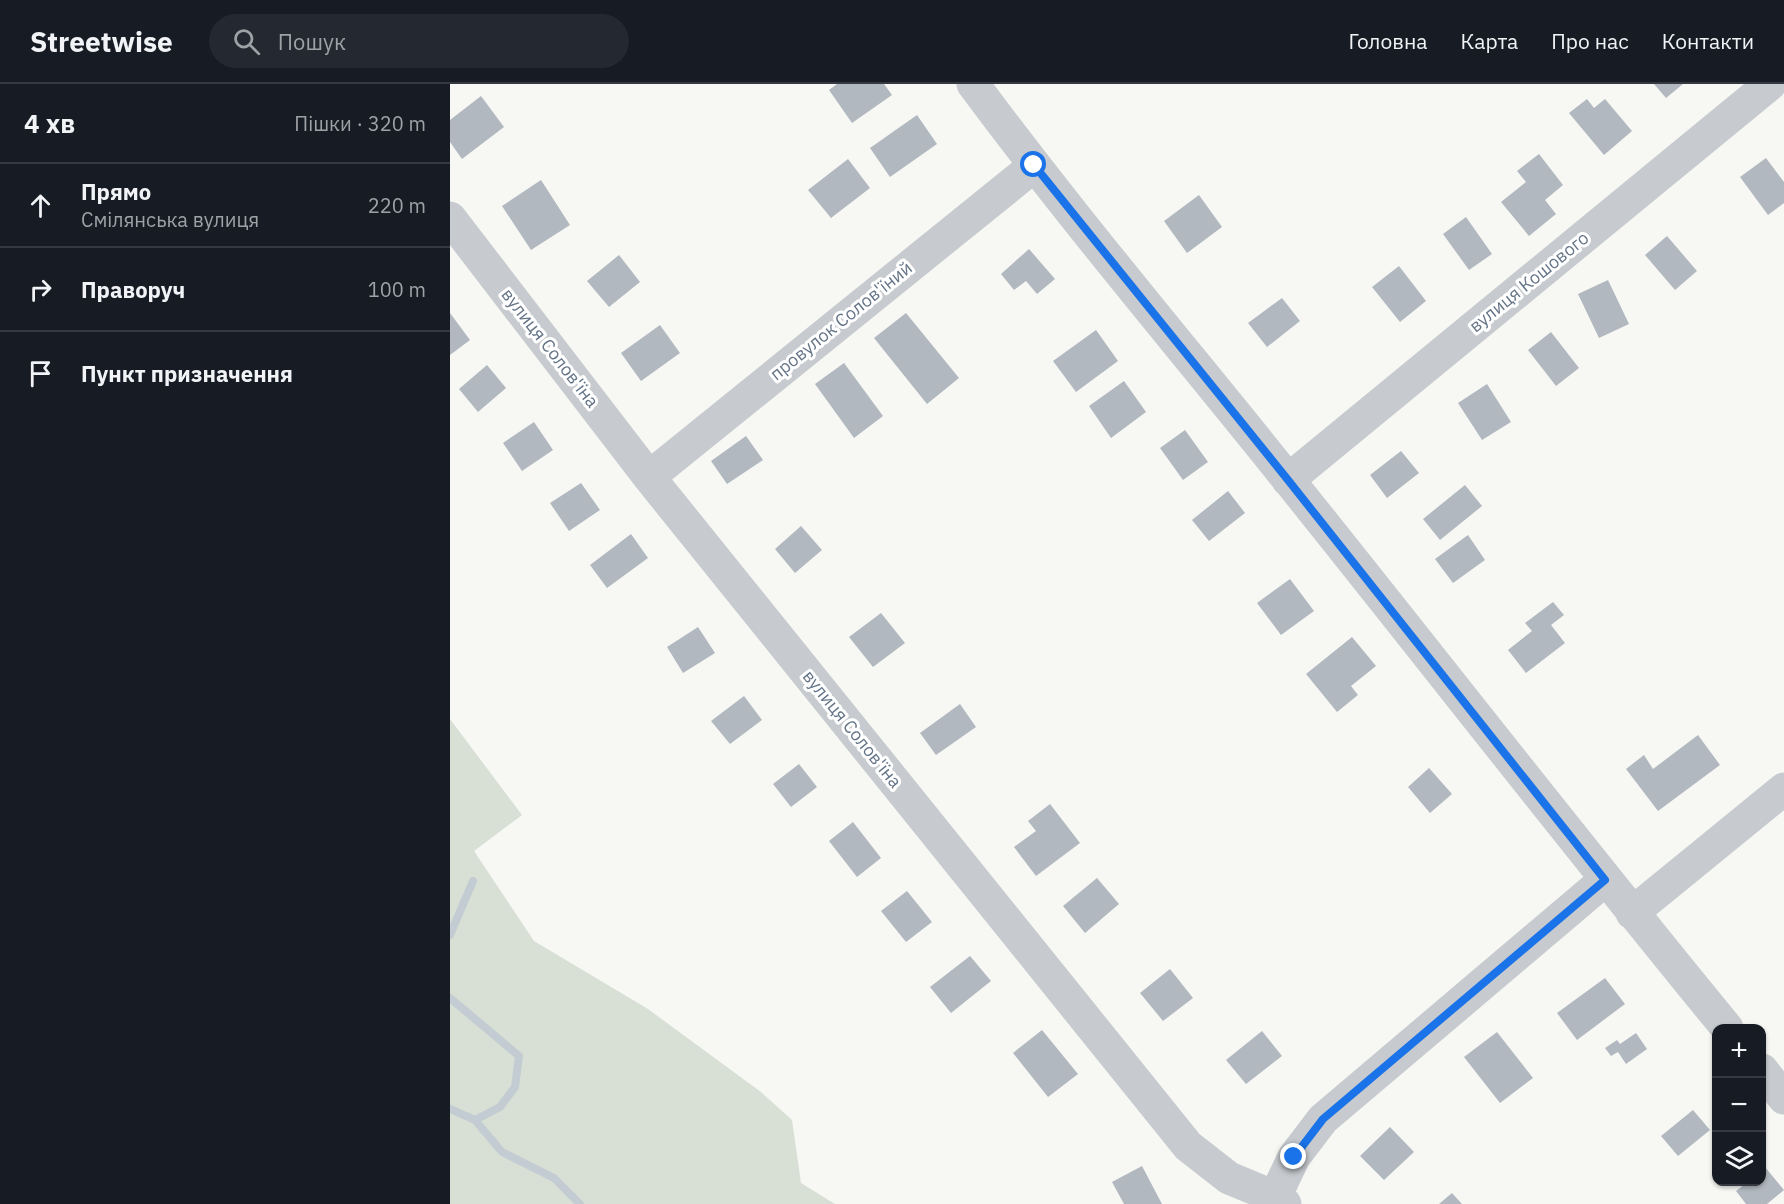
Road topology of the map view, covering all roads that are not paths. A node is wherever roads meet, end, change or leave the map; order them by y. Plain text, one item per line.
1 (973, 84) edge
2 (1770, 84) edge
3 (1034, 165) junction
4 (450, 218) edge
5 (649, 477) junction
6 (1288, 480) junction
7 (1784, 789) edge
8 (1605, 880) junction
9 (1632, 913) junction
10 (1723, 1024) edge
11 (1766, 1076) edge
12 (1784, 1098) edge
13 (1280, 1201) edge

1 - 3 street
2 - 6 street, вулиця Кошового
3 - 5 street, провулок Солов'їний
3 - 6 street
4 - 5 street, вулиця Солов'їна
5 - 13 street, вулиця Солов'їна
6 - 8 street
7 - 9 street
8 - 9 street
8 - 13 street
9 - 10 street
11 - 12 street

